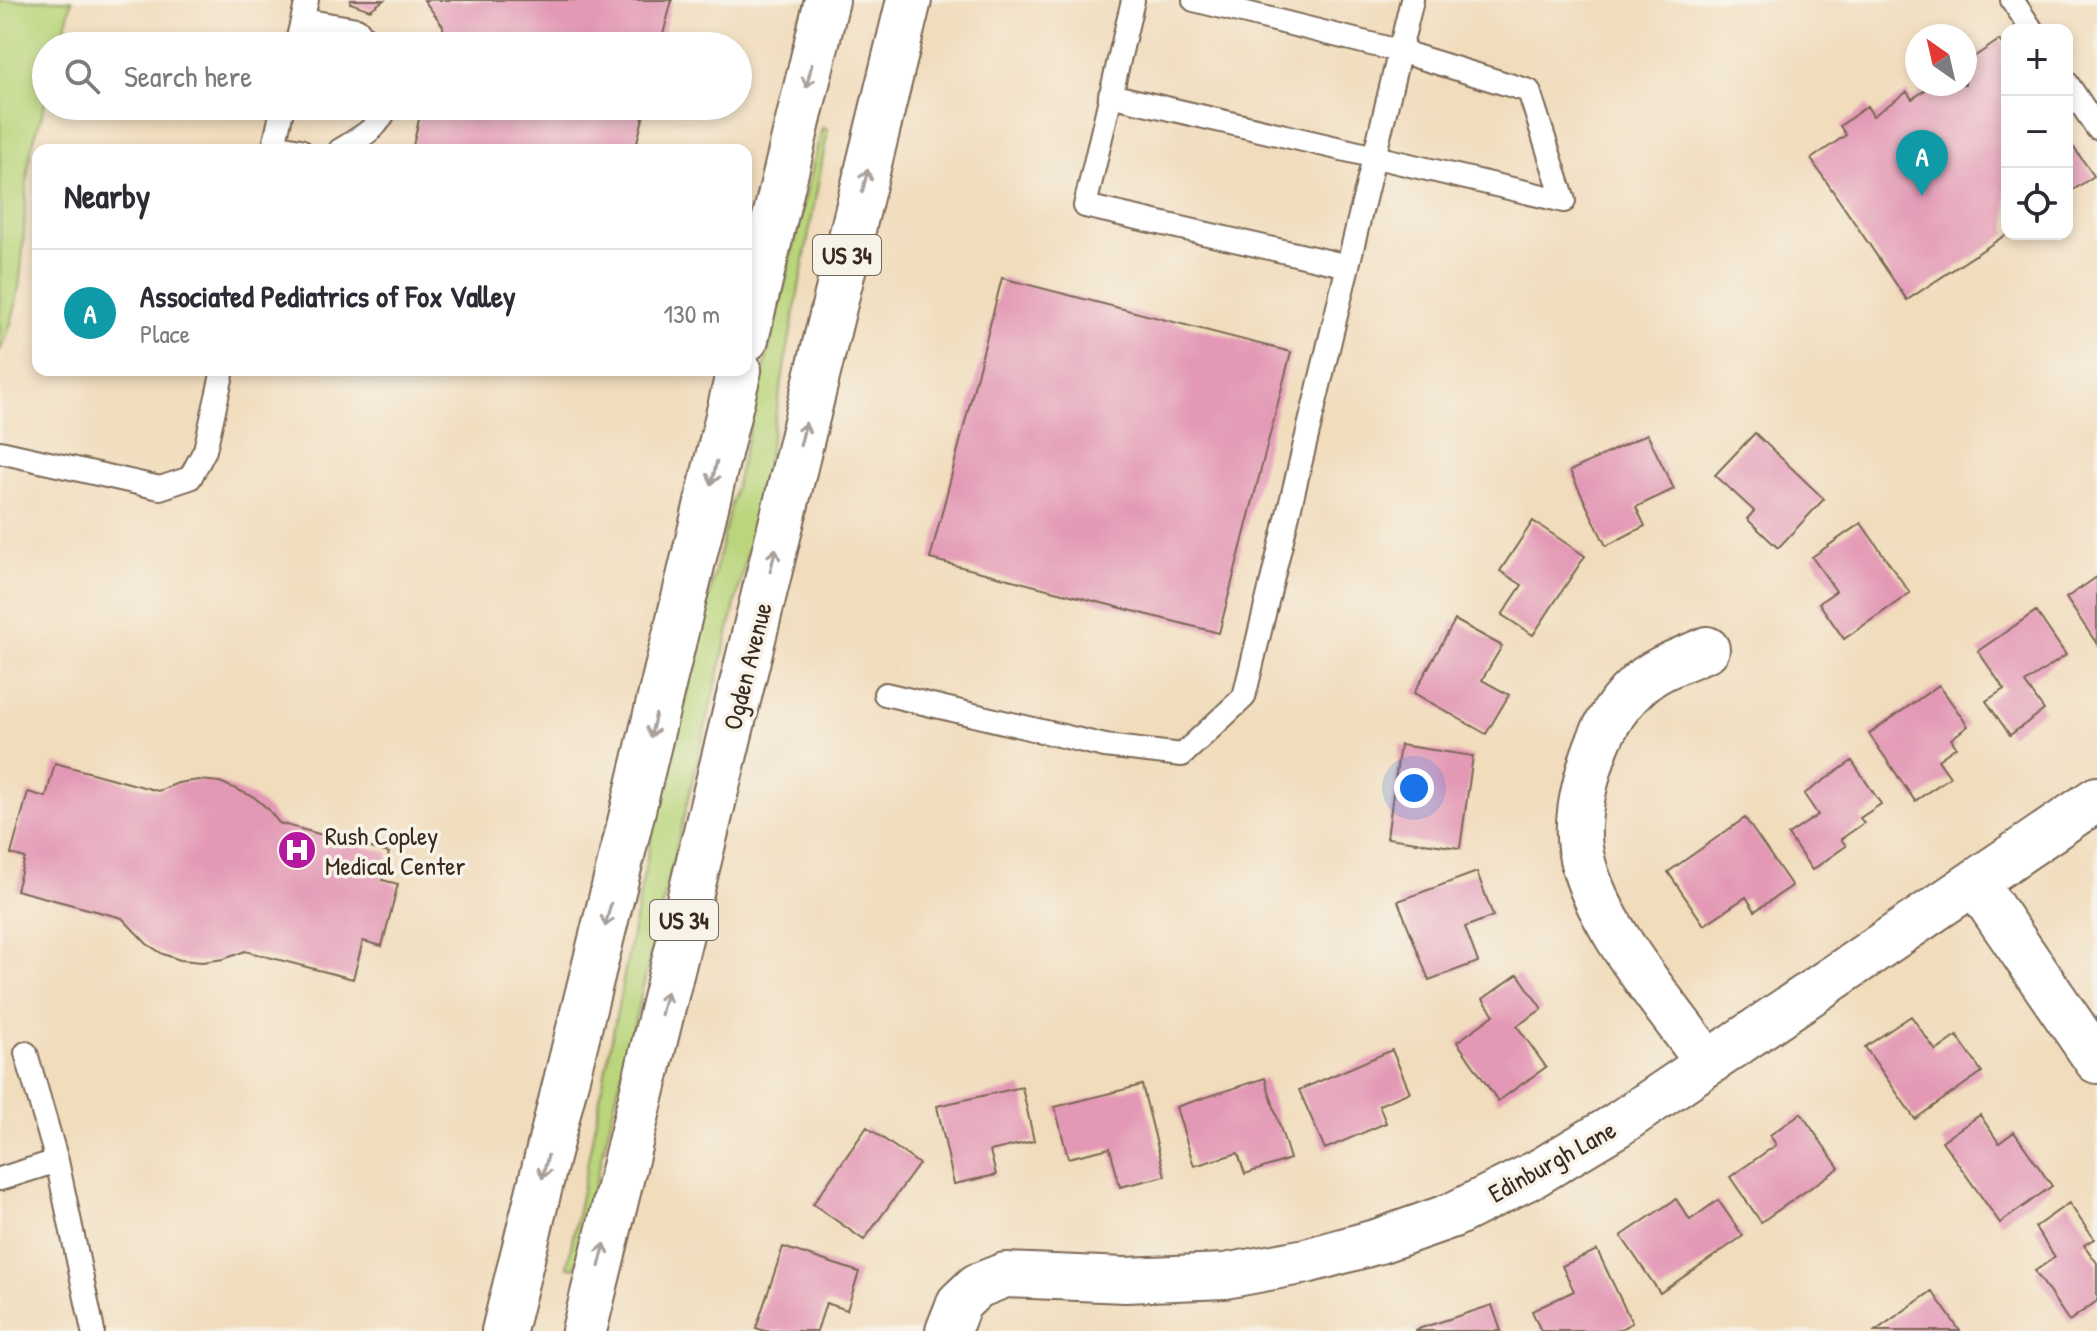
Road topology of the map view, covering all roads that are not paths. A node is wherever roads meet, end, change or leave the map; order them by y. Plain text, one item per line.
1 (827, 0) edge
2 (909, 0) edge
3 (1133, 0) edge
4 (1194, 0) edge
5 (1412, 0) edge
6 (2012, 0) edge
7 (305, 10) edge
8 (2028, 24) edge
9 (300, 32) edge
10 (359, 32) edge
11 (1399, 51) junction
12 (2073, 92) edge
13 (1110, 95) junction
14 (280, 120) edge
15 (380, 120) edge
16 (2097, 128) edge
17 (274, 144) edge
18 (350, 144) edge
19 (1374, 156) junction
20 (1348, 266) junction
21 (752, 314) edge
22 (222, 376) edge
23 (738, 376) edge
24 (0, 452) edge
25 (1707, 649) dead end
26 (885, 694) dead end
27 (2097, 799) edge
28 (1975, 883) junction
29 (26, 1053) dead end
30 (2097, 1061) edge
31 (1707, 1062) junction
32 (57, 1161) junction
33 (0, 1179) edge
34 (93, 1331) edge
35 (504, 1331) edge
36 (584, 1331) edge
37 (948, 1331) edge

1 -> 21 main road
36 -> 2 main road, Ogden Avenue / US 34
3 - 13 lane
4 - 11 lane
5 - 11 lane
6 - 8 lane
7 - 9 lane
7 - 10 lane
11 - 19 lane
11 - 19 lane
12 - 16 lane
13 - 19 lane
13 - 20 lane
14 - 17 lane
15 - 18 lane
19 - 20 lane
20 - 26 lane
22 - 24 lane
23 -> 35 main road, US 34
25 - 31 main road
27 - 28 main road, Edinburgh Lane
28 - 30 main road
28 - 31 main road, Edinburgh Lane
29 - 32 lane
31 - 37 main road, Edinburgh Lane
32 - 33 lane
32 - 34 lane

